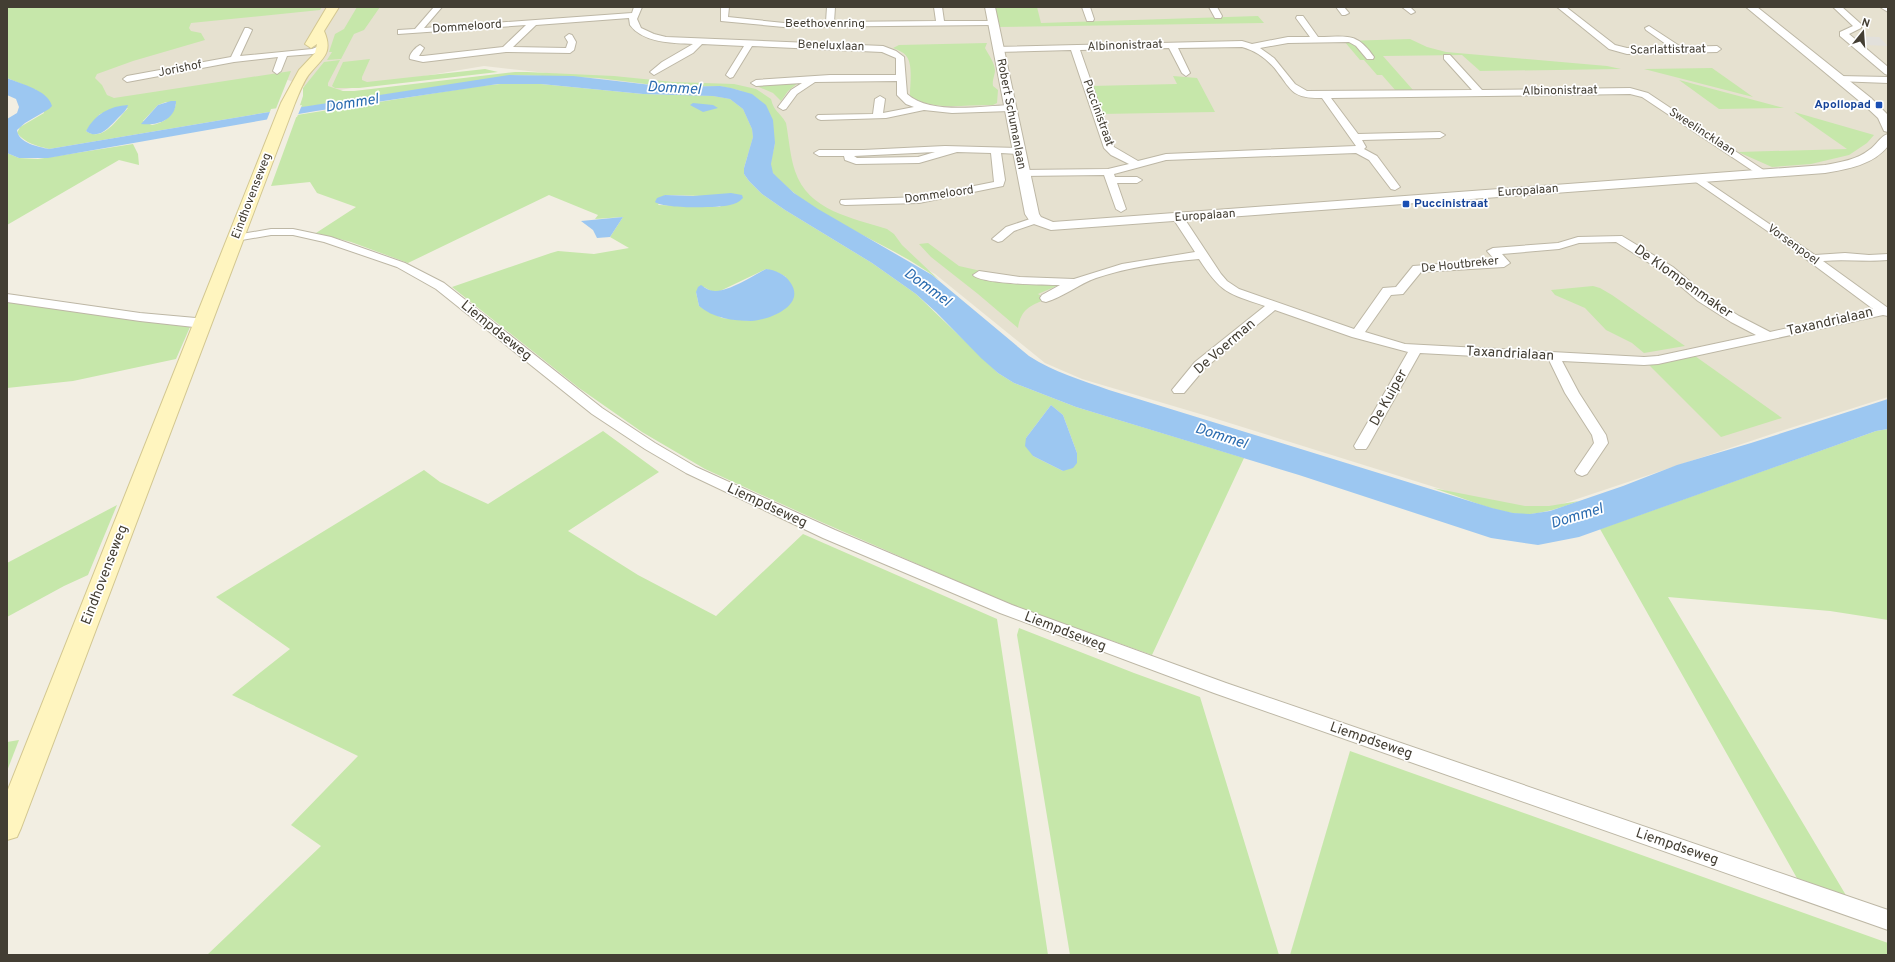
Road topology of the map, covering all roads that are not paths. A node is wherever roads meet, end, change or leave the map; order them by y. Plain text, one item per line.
1 (334, 7) edge
2 (438, 7) edge
3 (726, 7) edge
4 (831, 7) edge
5 (938, 7) edge
6 (990, 7) edge
7 (1086, 7) edge
8 (1213, 7) edge
9 (1561, 7) edge
10 (1751, 7) edge
11 (1837, 7) edge
12 (1884, 7) edge
13 (1888, 10) edge
14 (636, 11) edge
15 (1218, 16) dead end
16 (1300, 18) dead end
17 (1090, 19) dead end
18 (534, 22) junction
19 (993, 23) junction
20 (830, 24) junction
21 (940, 24) junction
22 (1648, 28) dead end
23 (248, 30) dead end
24 (418, 30) junction
25 (319, 32) junction
26 (401, 32) dead end
27 (569, 37) dead end
28 (1316, 40) junction
29 (700, 42) junction
30 (750, 44) junction
31 (1172, 45) junction
32 (1251, 47) junction
33 (322, 48) junction
34 (420, 48) dead end
35 (1075, 48) junction
36 (506, 49) junction
37 (997, 49) junction
38 (1717, 49) dead end
39 (570, 50) junction
40 (581, 50) dead end
41 (1679, 50) junction
42 (308, 51) junction
43 (745, 52) junction
44 (283, 54) junction
45 (784, 54) dead end
46 (1370, 57) dead end
47 (1447, 57) dead end
48 (234, 59) junction
49 (305, 70) junction
50 (277, 72) dead end
51 (654, 72) dead end
52 (1888, 72) edge
53 (1186, 73) dead end
54 (730, 75) dead end
55 (901, 78) junction
56 (127, 79) dead end
57 (814, 79) junction
58 (1839, 79) junction
59 (1888, 80) edge
60 (756, 83) dead end
61 (1639, 92) joint
62 (1480, 93) junction
63 (1325, 95) junction
64 (880, 99) dead end
65 (783, 107) dead end
66 (923, 107) junction
67 (1010, 108) junction
68 (878, 115) junction
69 (821, 117) dead end
70 (1888, 128) edge
71 (1440, 135) dead end
72 (1355, 137) junction
73 (1888, 138) edge
74 (1358, 150) junction
75 (996, 151) junction
76 (1018, 151) junction
77 (819, 153) dead end
78 (1137, 164) junction
79 (1022, 173) junction
80 (1763, 173) junction
81 (1110, 176) junction
82 (1697, 178) junction
83 (1137, 180) dead end
84 (1395, 187) dead end
85 (845, 202) dead end
86 (1120, 209) dead end
87 (1178, 217) junction
88 (1036, 220) junction
89 (244, 237) junction
90 (1618, 238) joint
91 (998, 239) dead end
92 (1202, 255) junction
93 (1888, 257) edge
94 (1812, 259) junction
95 (979, 275) dead end
96 (1077, 282) junction
97 (7, 298) edge
98 (1046, 298) dead end
99 (1274, 305) junction
100 (1886, 311) edge
101 (203, 322) junction
102 (1357, 334) junction
103 (1769, 336) junction
104 (1416, 349) junction
105 (1554, 357) junction
106 (1179, 390) dead end
107 (1362, 446) dead end
108 (1582, 471) dead end
109 (7, 828) edge
110 (1888, 920) edge

1 - 25 main road, Eindhovenseweg
2 - 24 street
3 - 20 street, Beethovenring
4 - 20 street
5 - 21 street
6 - 19 street, Robert Schumanlaan
7 - 17 street
8 - 15 street
9 - 41 street, Scarlattistraat
10 - 58 street
11 - 52 street
12 - 13 street
14 - 18 street, Dommeloord
14 - 29 street, Beneluxlaan
16 - 28 street
18 - 24 street, Dommeloord
18 - 36 street, Dommeloord
19 - 21 street, Beethovenring
19 - 37 street, Robert Schumanlaan
20 - 21 street, Beethovenring
22 - 41 street
23 - 48 street
24 - 26 street, Dommeloord
25 - 33 main road
25 - 42 main road, Eindhovenseweg
27 - 39 street
28 - 32 street, Albinonistraat
28 - 46 street, Albinonistraat
29 - 30 street, Beneluxlaan
29 - 51 street
30 - 43 street
30 - 55 street, Beneluxlaan
31 - 32 street, Albinonistraat
31 - 35 street, Albinonistraat
31 - 53 street
32 - 63 street, Albinonistraat
33 - 42 street, Jorishof
33 - 49 main road, Eindhovenseweg
34 - 36 street, Dommeloord
35 - 37 street, Albinonistraat
35 - 78 street, Puccinistraat
36 - 39 street, Dommeloord
37 - 67 street, Robert Schumanlaan
38 - 41 street, Scarlattistraat
39 - 40 street, Dommeloord
42 - 44 street, Jorishof
42 - 49 main road, Eindhovenseweg
43 - 45 street
43 - 54 street
44 - 48 street, Jorishof
44 - 50 street
47 - 62 street
48 - 56 street, Jorishof
49 - 89 main road, Eindhovenseweg
55 - 57 street
55 - 66 street, Beneluxlaan
57 - 60 street
57 - 65 street
58 - 59 street
58 - 70 street
61 - 62 street, Albinonistraat
61 - 80 street, Sweelincklaan
62 - 63 street, Albinonistraat
63 - 72 street
64 - 68 street
66 - 67 street, Beneluxlaan
66 - 68 street
67 - 76 street, Robert Schumanlaan
68 - 69 street
71 - 72 street
72 - 74 street
73 - 80 street, Europalaan
74 - 78 street
74 - 84 street
75 - 76 street
75 - 77 street
75 - 85 street, Dommeloord
76 - 79 street, Robert Schumanlaan
78 - 81 street
79 - 81 street
79 - 88 street, Robert Schumanlaan
80 - 82 street, Europalaan
81 - 83 street
81 - 86 street
82 - 87 street, Europalaan
82 - 94 street, Vorsenpoel
87 - 88 street, Europalaan
87 - 92 street, Taxandrialaan
88 - 91 street
89 - 101 main road, Eindhovenseweg
89 - 110 street, Liempdseweg
90 - 102 street, De Houtbreker
90 - 103 street, De Klompenmaker
92 - 96 street
92 - 99 street, Taxandrialaan
93 - 94 street
94 - 100 street, Vorsenpoel
95 - 96 street
96 - 98 street
97 - 101 street
99 - 102 street, Taxandrialaan
99 - 106 street, De Voerman
100 - 103 street, Taxandrialaan
101 - 109 main road, Eindhovenseweg
102 - 104 street, Taxandrialaan
103 - 105 street, Taxandrialaan
104 - 105 street, Taxandrialaan
104 - 107 street, De Kuiper
105 - 108 street

